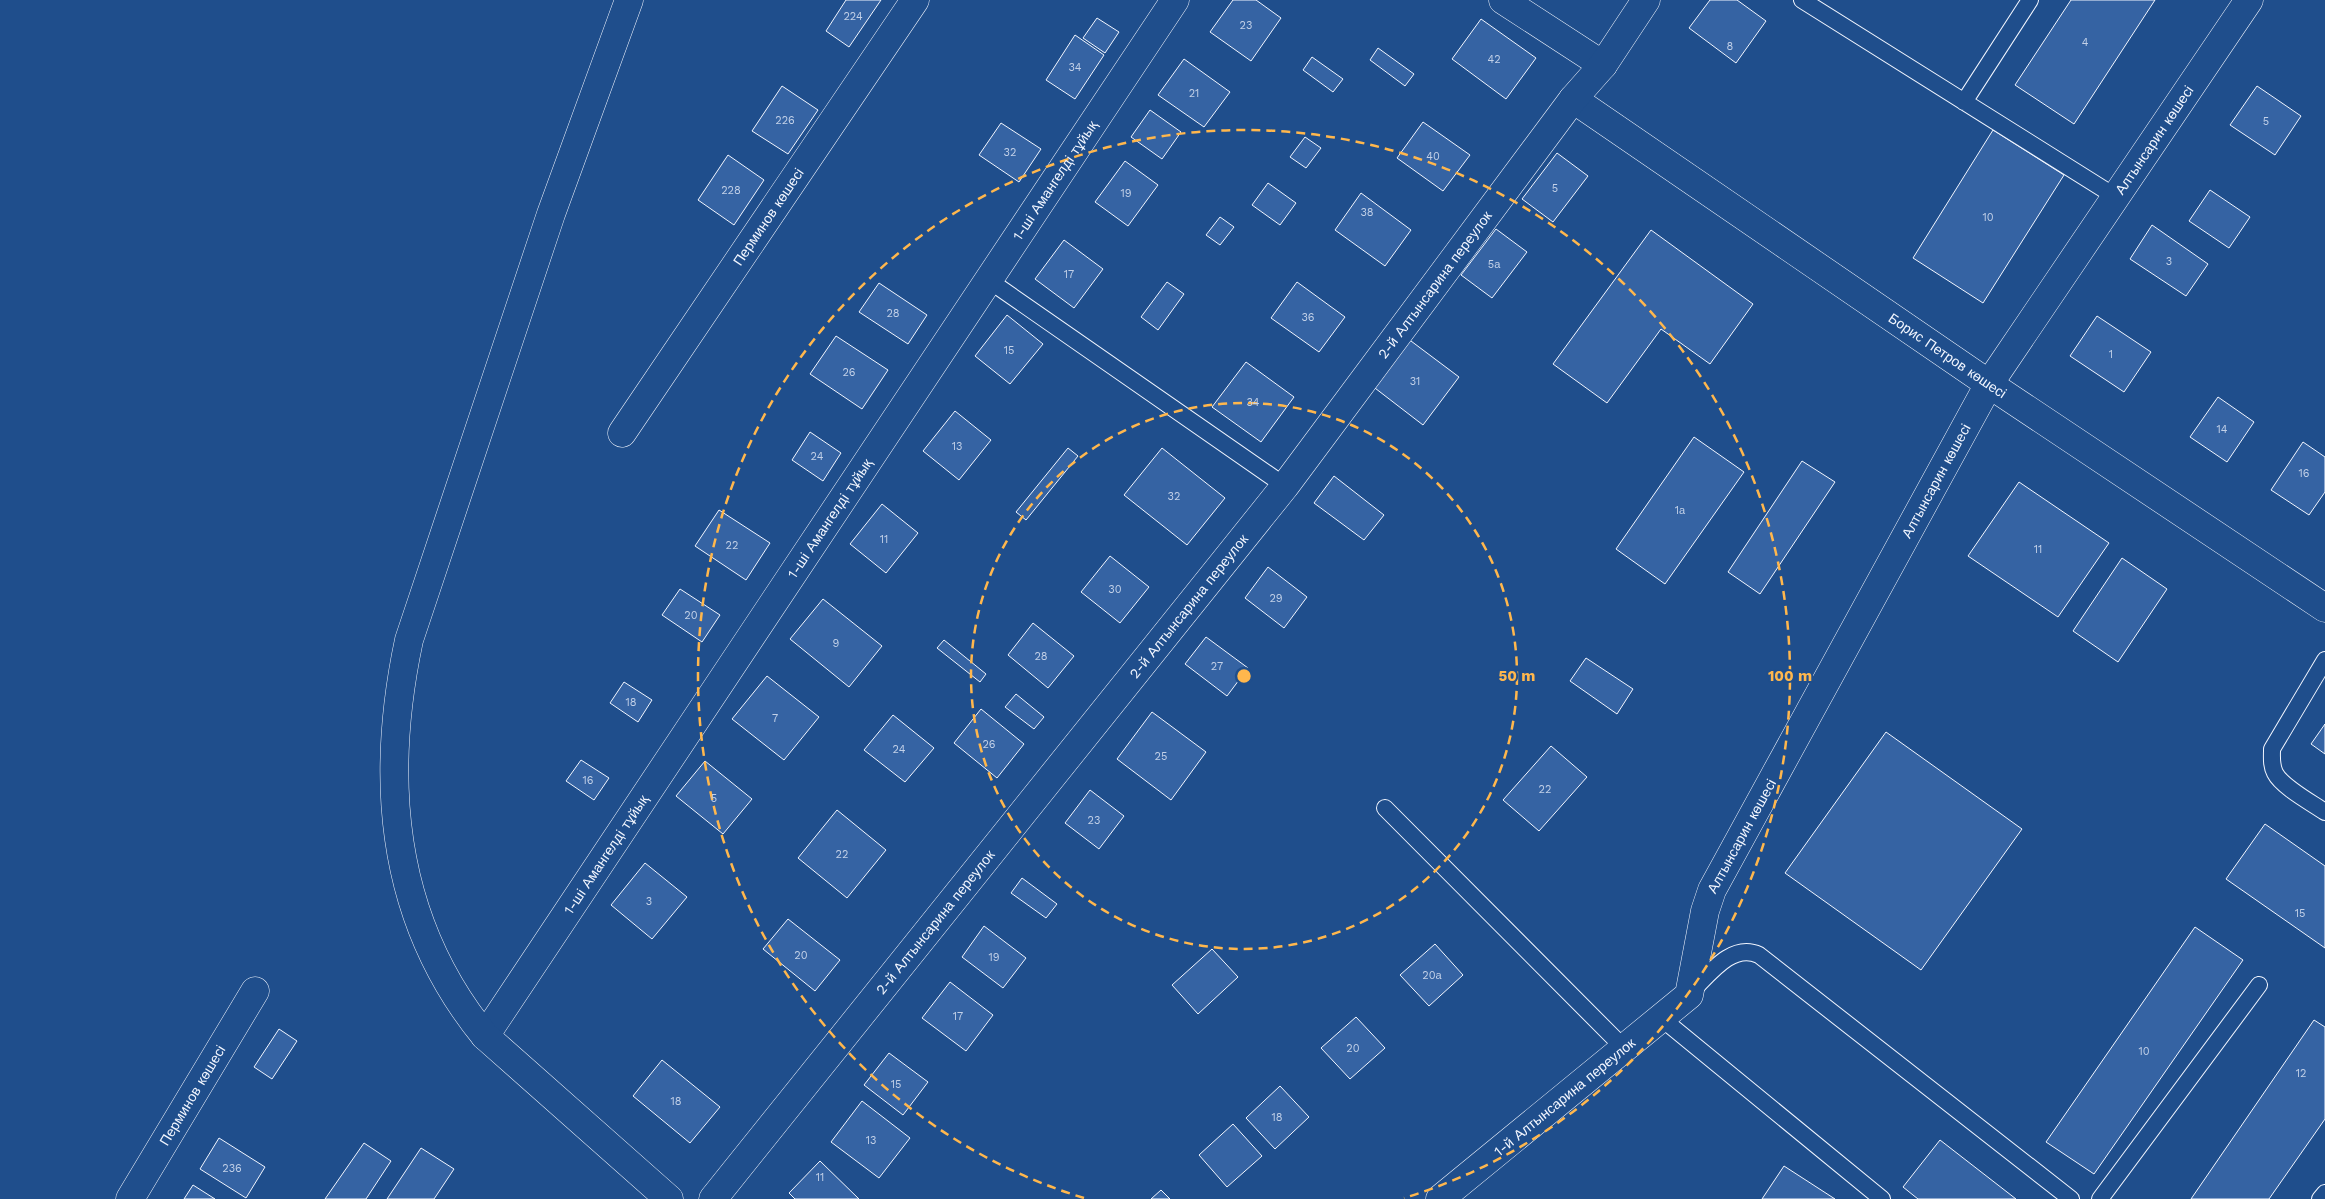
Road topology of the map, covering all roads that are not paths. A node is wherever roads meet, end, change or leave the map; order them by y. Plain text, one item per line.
1 (629, 0) edge
2 (915, 0) edge
3 (1175, 0) edge
4 (1503, 0) edge
5 (1646, 0) edge
6 (1802, 0) edge
7 (2030, 0) edge
8 (2249, 0) edge
9 (1602, 65) junction
10 (1573, 99) junction
11 (1964, 102) junction
12 (2116, 197) junction
13 (987, 279) junction
14 (1989, 384) junction
15 (622, 433) dead end
16 (1285, 486) junction
17 (2325, 608) edge
18 (2325, 660) edge
19 (1385, 808) dead end
20 (2325, 812) edge
21 (2260, 985) dead end
22 (255, 990) dead end
23 (1689, 995) junction
24 (1660, 1018) junction
25 (485, 1036) junction
26 (1624, 1048) junction
27 (2325, 1192) edge
28 (130, 1199) edge
29 (669, 1199) edge
30 (713, 1199) edge
31 (1440, 1199) edge
32 (1882, 1199) edge
33 (2070, 1199) edge
34 (2100, 1199) edge
35 (2320, 1199) edge

1 - 25 main road
2 - 15 main road, Перминов көшесі
3 - 13 main road, 1-ші Амангелді тұйық
4 - 9 main road
5 - 9 main road, 2-й Алтынсарина переулок
6 - 11 lane
7 - 11 lane
8 - 12 main road, Алтынсарин көшесі
9 - 10 main road, 2-й Алтынсарина переулок
10 - 14 main road, Борис Петров көшесі
10 - 16 main road, 2-й Алтынсарина переулок
11 - 12 lane
12 - 14 main road, Алтынсарин көшесі
13 - 16 lane
13 - 25 main road, 1-ші Амангелді тұйық
14 - 17 main road, Борис Петров көшесі
14 - 23 main road, Алтынсарин көшесі
16 - 30 main road, 2-й Алтынсарина переулок
18 - 20 lane
19 - 26 lane
21 - 34 lane
22 - 28 main road, Перминов көшесі
23 - 24 main road, 1-й Алтынсарина переулок
23 - 33 lane
24 - 26 main road, 1-й Алтынсарина переулок
24 - 32 lane
25 - 29 main road
26 - 31 main road, 1-й Алтынсарина переулок
27 - 35 lane

